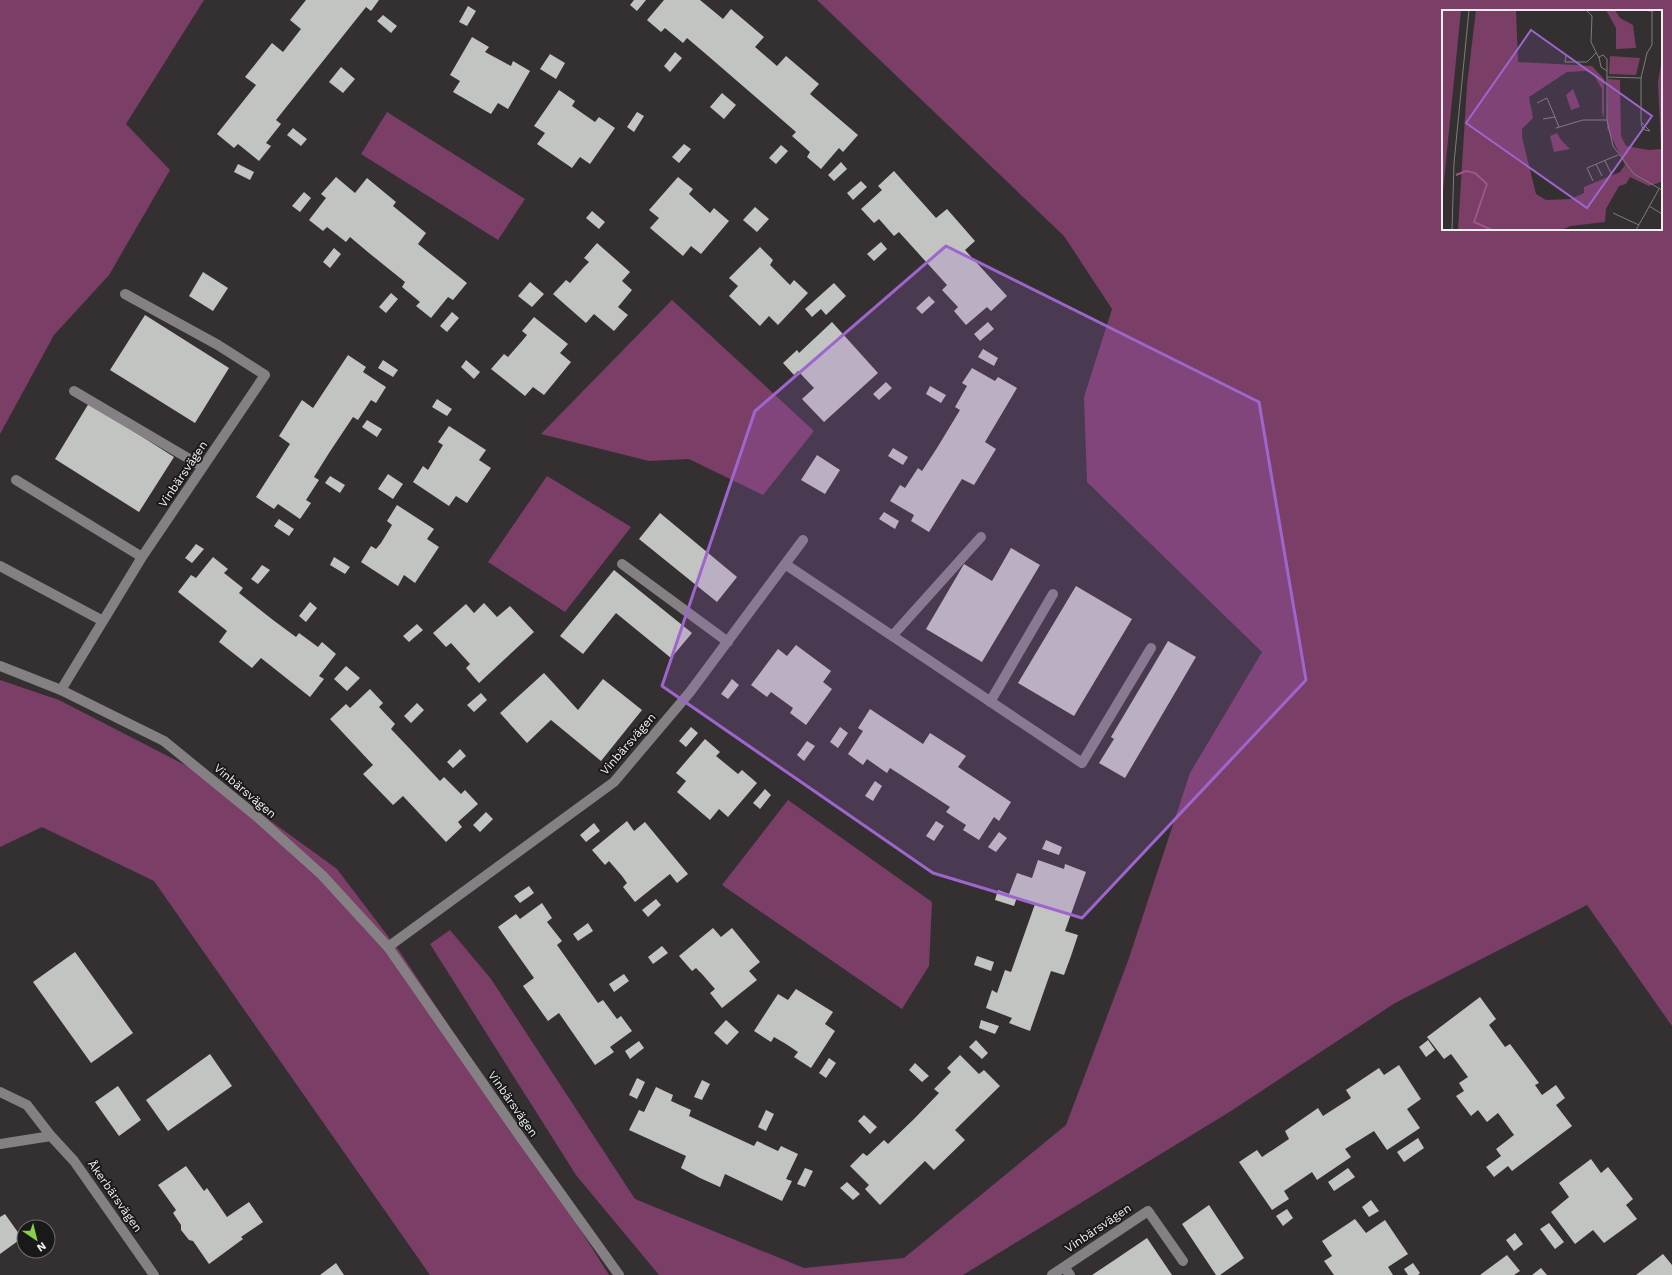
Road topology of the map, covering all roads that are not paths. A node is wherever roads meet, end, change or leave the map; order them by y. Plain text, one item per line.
1 (125, 294) dead end
2 (74, 391) dead end
3 (203, 467) junction
4 (16, 480) dead end
5 (981, 537) dead end
6 (803, 540) dead end
7 (142, 558) junction
8 (622, 564) dead end
9 (785, 564) junction
10 (0, 566) edge
11 (1053, 594) dead end
12 (103, 621) junction
13 (892, 635) junction
14 (728, 642) junction
15 (1151, 648) dead end
16 (0, 666) edge
17 (61, 690) junction
18 (990, 702) junction
19 (388, 947) junction
20 (0, 1092) edge
21 (51, 1136) junction
22 (0, 1144) edge
23 (1183, 1261) dead end
24 (1067, 1271) edge
25 (154, 1275) edge
26 (619, 1275) edge
27 (1052, 1275) edge

1 - 3 street, Vinbärsvägen
2 - 3 street
3 - 7 street, Vinbärsvägen
4 - 7 street
5 - 13 street
6 - 9 street, Vinbärsvägen
7 - 12 street, Vinbärsvägen
8 - 14 street
9 - 13 street
9 - 14 street, Vinbärsvägen
10 - 12 street
11 - 18 street
12 - 17 street, Vinbärsvägen
13 - 18 street
14 - 19 street, Vinbärsvägen
15 - 18 street
16 - 17 street, Vinbärsvägen
17 - 19 street, Vinbärsvägen
19 - 26 street, Vinbärsvägen
20 - 21 street, Åkerbärsvägen
21 - 22 street
21 - 25 street, Åkerbärsvägen
23 - 24 street, Vinbärsvägen
24 - 27 street, Vinbärsvägen

